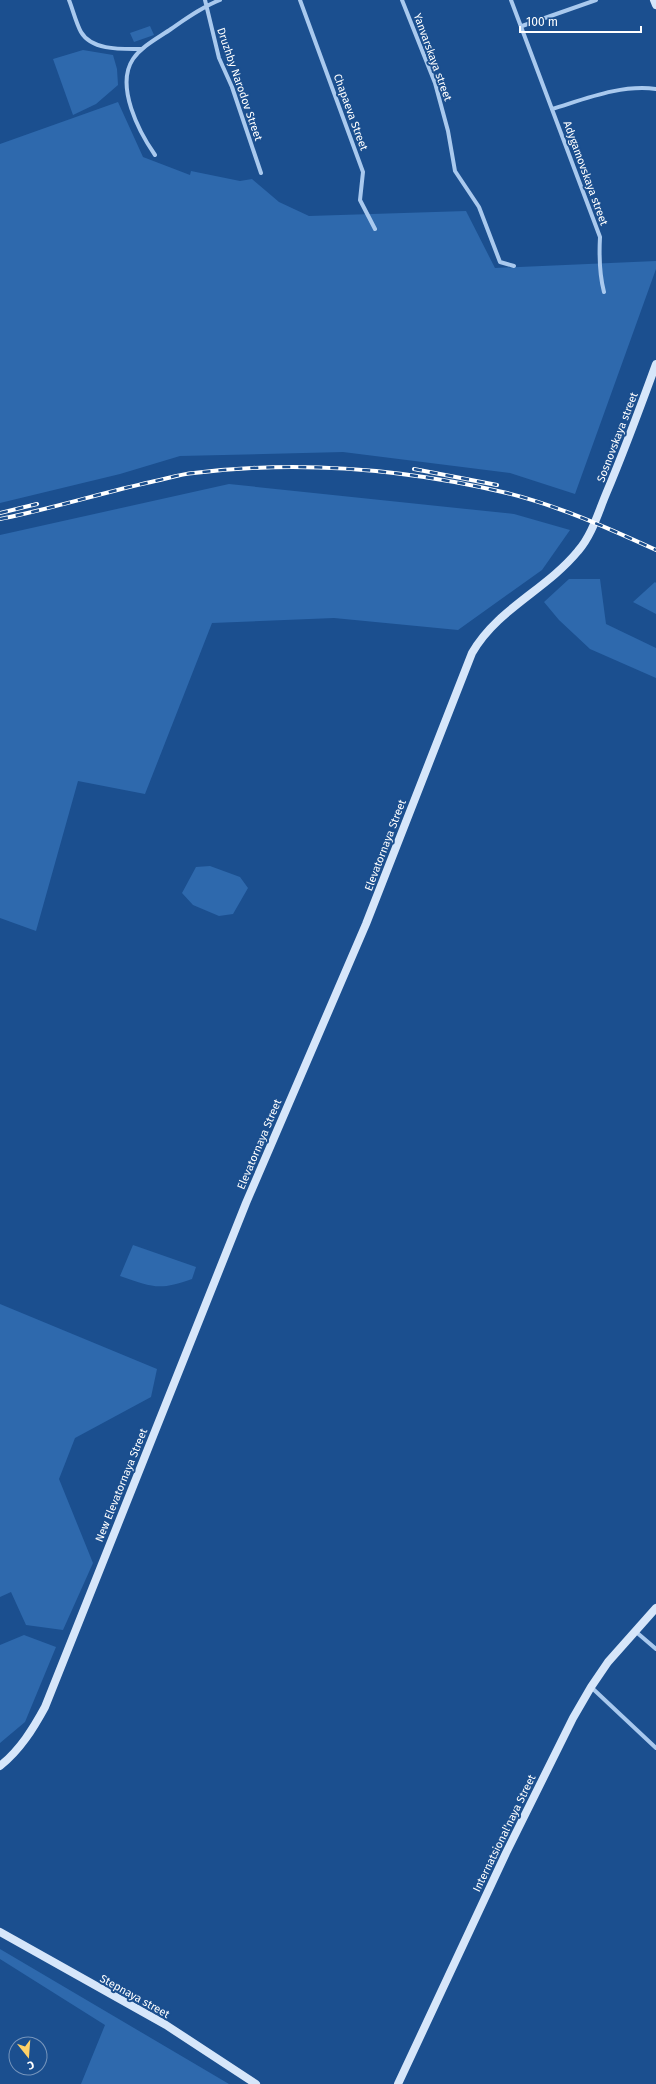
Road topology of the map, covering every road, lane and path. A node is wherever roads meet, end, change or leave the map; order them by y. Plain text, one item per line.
1 (69, 0) edge
2 (205, 0) edge
3 (220, 0) edge
4 (300, 0) edge
5 (402, 0) edge
6 (511, 0) edge
7 (596, 0) edge
8 (654, 0) edge
9 (206, 5) junction
10 (656, 5) edge
11 (522, 26) junction
12 (142, 49) junction
13 (656, 89) edge
14 (552, 109) junction
15 (155, 155) dead end
16 (261, 173) dead end
17 (375, 229) dead end
18 (514, 266) dead end
19 (604, 292) dead end
20 (656, 364) edge
21 (596, 520) joint
22 (246, 1203) joint
23 (656, 1608) edge
24 (634, 1631) junction
25 (656, 1649) edge
26 (591, 1687) junction
27 (656, 1748) edge
28 (0, 1766) edge
29 (0, 1932) edge
30 (256, 2084) edge
31 (398, 2084) edge

1 - 12 street
2 - 9 street, Druzhby Narodov Street
3 - 9 street
4 - 17 street, Chapaeva Street
5 - 18 street, Yanvarskaya street
6 - 11 street, Adygamovskaya street
7 - 11 street
8 - 10 main road
9 - 12 street
9 - 16 street, Druzhby Narodov Street
11 - 14 street, Adygamovskaya street
12 - 15 street
13 - 14 street, Adygamovskaya street
14 - 19 street, Adygamovskaya street
20 - 21 main road, Sosnovskaya street
21 - 22 main road, Elevatornaya Street
22 - 28 main road, New Elevatornaya Street
23 - 24 main road, Internatsional'naya Street
24 - 25 street
24 - 26 main road, Internatsional'naya Street
26 - 27 street
26 - 31 main road, Internatsional'naya Street
29 - 30 main road, Stepnaya street

